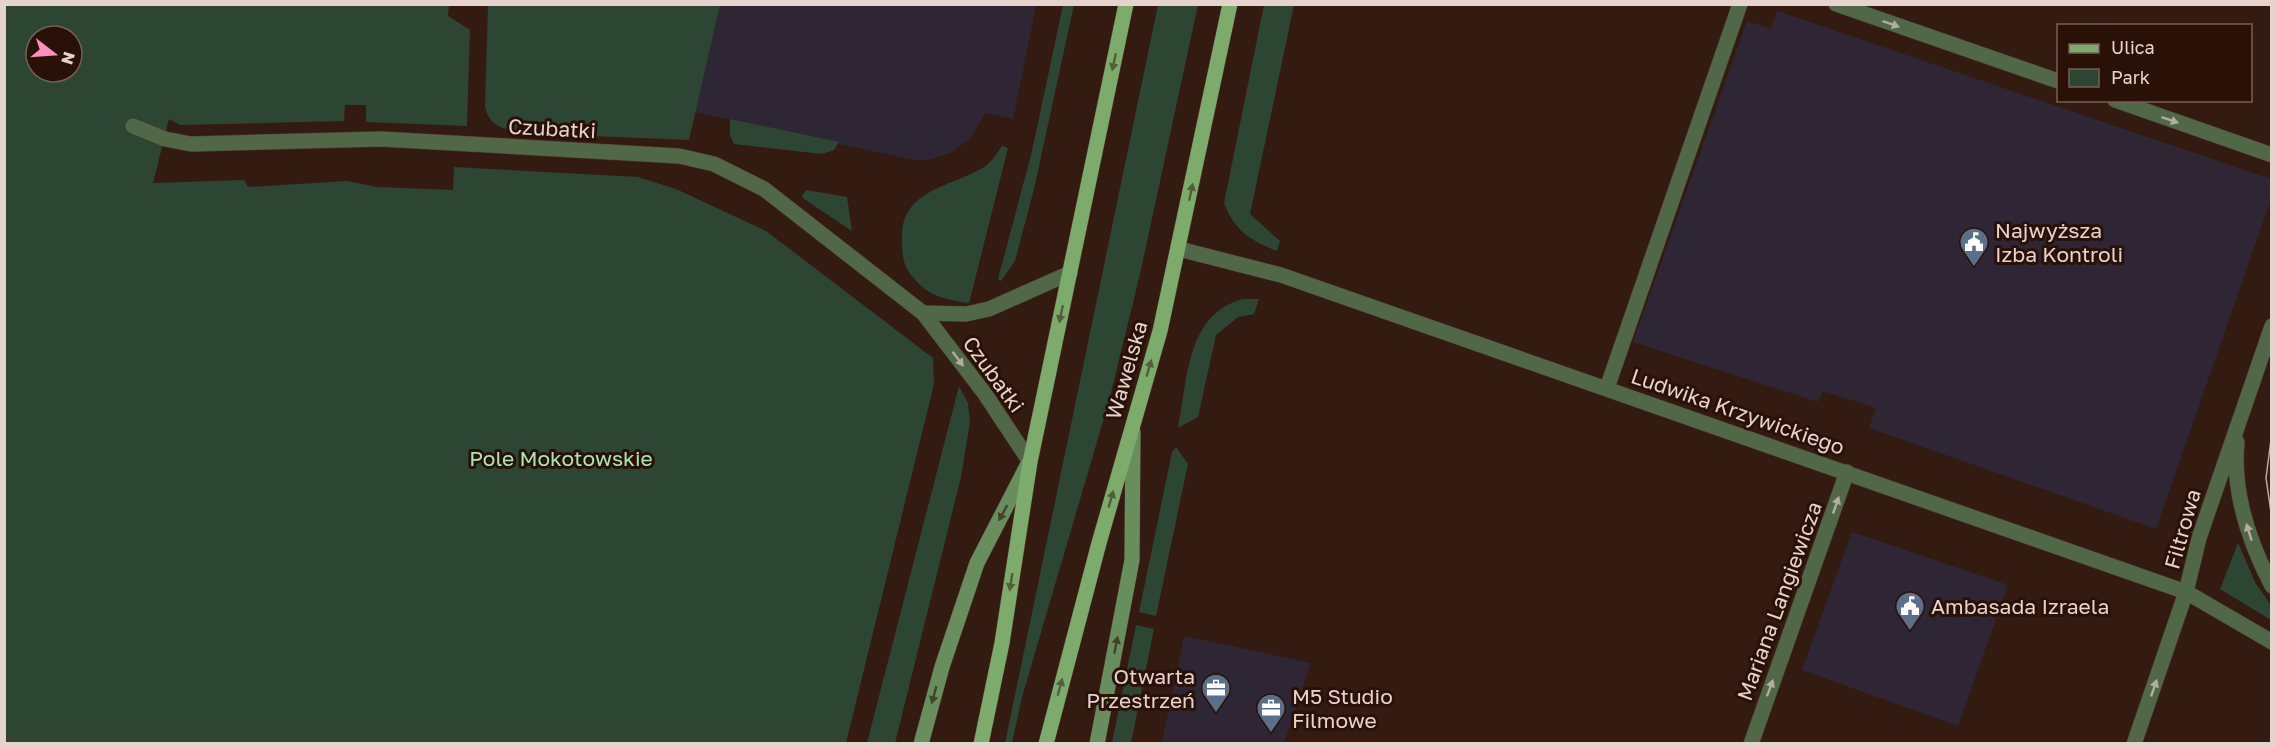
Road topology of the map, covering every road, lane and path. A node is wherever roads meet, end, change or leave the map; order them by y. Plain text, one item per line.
1 (1126, 4) edge
2 (1230, 4) edge
3 (1740, 4) edge
4 (1836, 4) edge
5 (2057, 81) edge
6 (2121, 102) edge
7 (133, 126) dead end
8 (2271, 154) edge
9 (1179, 249) junction
10 (1070, 273) junction
11 (922, 313) junction
12 (2271, 326) edge
13 (1606, 388) junction
14 (2240, 417) junction
15 (1132, 424) junction
16 (1030, 462) junction
17 (1847, 472) junction
18 (2271, 586) edge
19 (2186, 592) junction
20 (2271, 642) edge
21 (921, 744) edge
22 (981, 744) edge
23 (1046, 744) edge
24 (1097, 744) edge
25 (1751, 744) edge
26 (2134, 744) edge

1 -> 10 main road
9 -> 2 main road, Wawelska
3 - 13 street
4 -> 5 street
6 -> 8 street
7 - 11 street, Czubatki
9 - 13 street, Ludwika Krzywickiego
15 -> 9 main road, Wawelska
10 - 11 street, Czubatki
10 -> 16 main road
11 -> 16 street, Czubatki
12 - 14 street, Filtrowa
13 - 17 street, Ludwika Krzywickiego
18 -> 14 street
14 - 19 street, Filtrowa
23 -> 15 main road, Wawelska
24 -> 15 main road
16 -> 21 main road
16 -> 22 main road
17 - 19 street, Ludwika Krzywickiego
25 -> 17 street, Mariana Langiewicza
19 - 20 street, Ludwika Krzywickiego
26 -> 19 street, Filtrowa

